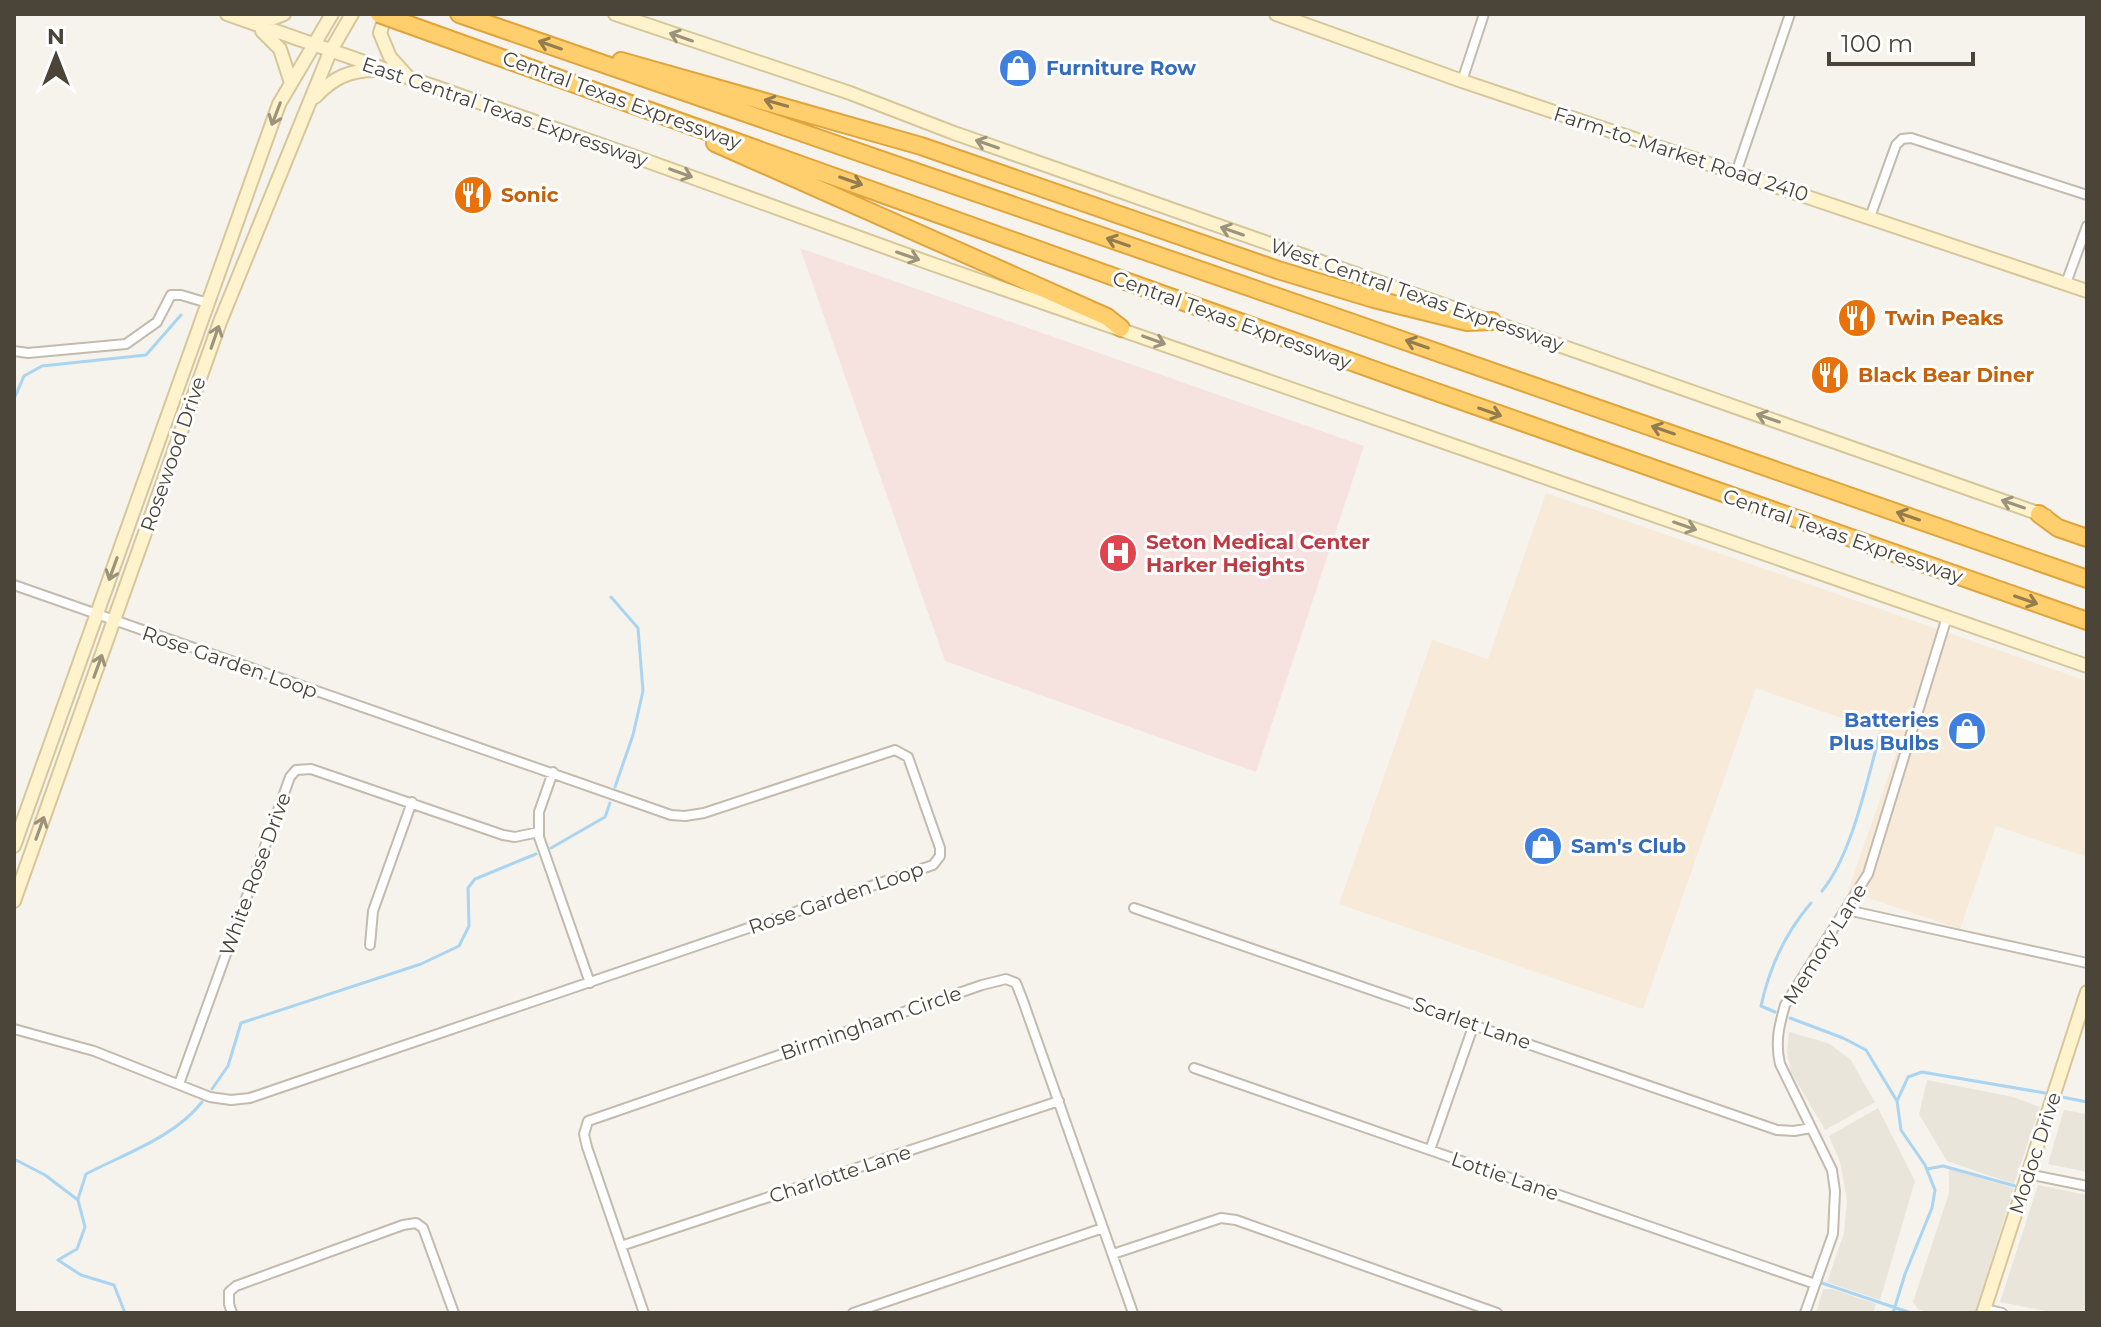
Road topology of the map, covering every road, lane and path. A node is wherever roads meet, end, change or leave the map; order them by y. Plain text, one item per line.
1 (227, 14) edge
2 (284, 14) edge
3 (332, 14) edge
4 (352, 14) edge
5 (379, 14) edge
6 (386, 14) edge
7 (459, 14) edge
8 (615, 14) edge
9 (1276, 14) edge
10 (1484, 14) edge
11 (1789, 14) edge
12 (241, 19) junction
13 (254, 24) junction
14 (313, 45) junction
15 (330, 52) junction
16 (588, 58) junction
17 (384, 70) junction
18 (410, 79) junction
19 (1462, 81) junction
20 (291, 83) junction
21 (310, 102) junction
22 (687, 124) junction
23 (1736, 173) junction
24 (2087, 195) edge
25 (1870, 217) junction
26 (2087, 226) edge
27 (2066, 283) junction
28 (2087, 291) edge
29 (208, 303) junction
30 (1492, 321) junction
31 (1121, 328) junction
32 (14, 351) edge
33 (2039, 514) junction
34 (2087, 530) edge
35 (2087, 538) edge
36 (2087, 579) edge
37 (14, 585) edge
38 (96, 615) junction
39 (1947, 617) junction
40 (2087, 621) edge
41 (114, 622) junction
42 (2087, 666) edge
43 (553, 772) junction
44 (412, 802) junction
45 (539, 832) junction
46 (14, 846) edge
47 (14, 901) edge
48 (1134, 908) dead end
49 (1847, 910) junction
50 (370, 945) dead end
51 (2087, 963) edge
52 (590, 983) junction
53 (2087, 992) edge
54 (1474, 1024) junction
55 (14, 1029) edge
56 (1194, 1068) dead end
57 (179, 1084) junction
58 (1059, 1101) junction
59 (1811, 1128) junction
60 (1430, 1150) junction
61 (2028, 1174) junction
62 (2087, 1186) edge
63 (1103, 1228) junction
64 (621, 1246) junction
65 (1113, 1254) junction
66 (1815, 1284) junction
67 (1984, 1311) edge
68 (232, 1313) edge
69 (454, 1313) edge
70 (644, 1313) edge
71 (853, 1313) edge
72 (1133, 1313) edge
73 (1497, 1313) edge
74 (1805, 1313) edge
75 (2002, 1313) edge

1 - 12 main road, East Central Texas Expressway
2 - 12 main road
3 - 14 main road, Rosewood Drive
4 - 15 main road, Rosewood Drive
5 - 22 highway, Central Texas Expressway, bridge
6 - 18 main road
16 -> 7 highway, Central Texas Expressway
30 -> 8 main road, West Central Texas Expressway
9 - 19 main road, Farm-to-Market Road 2410
10 - 19 street
11 - 23 street
12 - 13 main road, East Central Texas Expressway
13 - 14 main road, East Central Texas Expressway
13 - 20 main road
14 - 15 main road, East Central Texas Expressway
14 - 20 main road, Rosewood Drive
15 - 17 main road, East Central Texas Expressway
15 - 21 main road, Rosewood Drive
30 -> 16 highway
36 -> 16 highway, Central Texas Expressway
17 - 18 main road, East Central Texas Expressway
17 - 21 main road
18 -> 31 main road, East Central Texas Expressway
19 - 23 main road, Farm-to-Market Road 2410
20 -> 29 main road, Rosewood Drive
41 -> 21 main road, Rosewood Drive
22 - 31 highway
22 -> 40 highway, Central Texas Expressway
23 - 25 main road, Farm-to-Market Road 2410
24 - 25 street
25 - 27 main road, Farm-to-Market Road 2410
26 - 27 street
27 - 28 main road, Farm-to-Market Road 2410
29 - 32 street
29 -> 38 main road, Rosewood Drive
33 -> 30 main road, West Central Texas Expressway
31 -> 39 main road
33 - 34 main road, West Central Texas Expressway
33 - 35 highway
37 - 38 street, Rose Garden Loop
38 - 41 street, Rose Garden Loop
38 - 46 main road, Rosewood Drive
39 - 42 main road
39 - 49 street, Memory Lane
41 - 43 street, Rose Garden Loop
47 -> 41 main road, Rosewood Drive
43 - 45 street
43 - 52 street, Rose Garden Loop
44 - 45 street, White Rose Drive
44 - 50 street
44 - 57 street, White Rose Drive
45 - 52 street
48 - 54 street, Scarlet Lane
49 - 51 street
49 - 59 street, Memory Lane
52 - 57 street, Rose Garden Loop
53 - 61 main road, Modoc Drive
54 - 59 street, Scarlet Lane
54 - 60 street
55 - 57 street, Rose Garden Loop
56 - 60 street, Lottie Lane
58 - 63 street, Birmingham Circle
58 - 64 street, Charlotte Lane
58 - 64 street, Birmingham Circle
59 - 66 street, Memory Lane
60 - 66 street, Lottie Lane
61 - 62 street
61 - 67 main road, Modoc Drive
63 - 65 street, Birmingham Circle
63 - 71 street
64 - 70 street, Birmingham Circle
65 - 72 street, Birmingham Circle
65 - 73 street
66 - 74 street, Memory Lane
67 - 75 street
68 - 69 street

